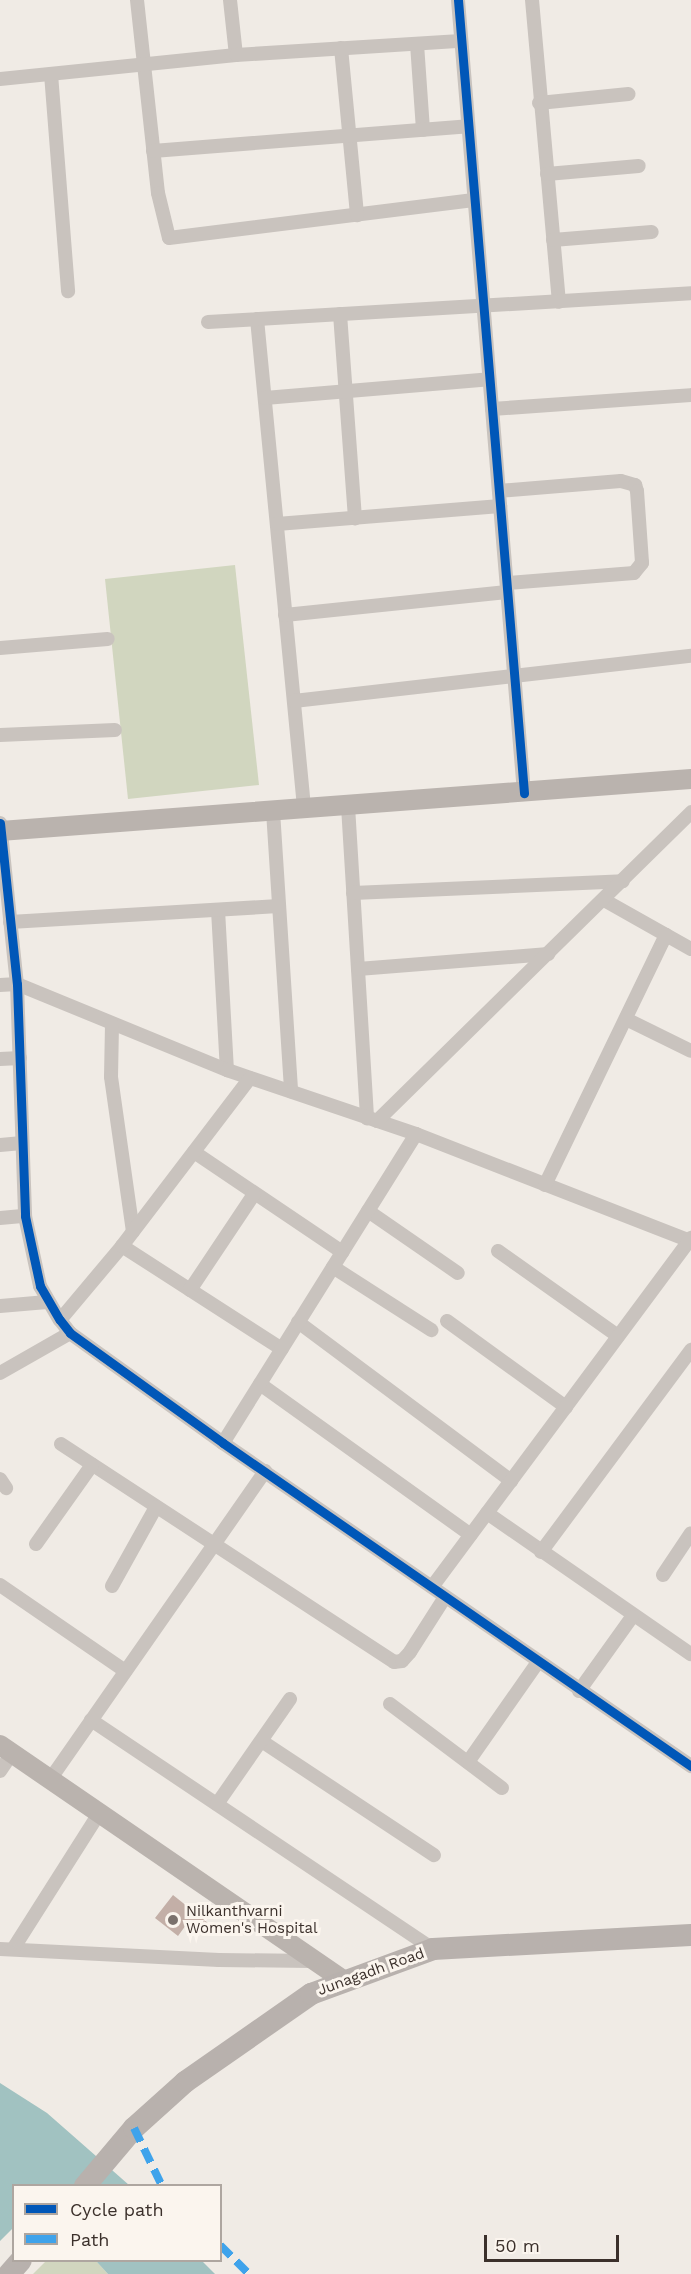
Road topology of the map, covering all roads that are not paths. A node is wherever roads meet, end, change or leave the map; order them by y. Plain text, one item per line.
1 (137, 0) edge
2 (230, 0) edge
3 (458, 0) edge
4 (532, 0) edge
5 (461, 41) junction
6 (417, 44) junction
7 (341, 48) junction
8 (236, 55) junction
9 (144, 64) junction
10 (51, 74) junction
11 (0, 79) edge
12 (629, 94) dead end
13 (540, 103) junction
14 (468, 126) junction
15 (423, 130) junction
16 (349, 136) junction
17 (153, 151) junction
18 (639, 166) dead end
19 (547, 174) junction
20 (474, 200) junction
21 (357, 214) junction
22 (652, 232) dead end
23 (553, 240) junction
24 (68, 291) dead end
25 (691, 293) edge
26 (560, 302) junction
27 (483, 308) junction
28 (340, 314) junction
29 (257, 319) junction
30 (208, 322) dead end
31 (489, 379) junction
32 (345, 390) junction
33 (691, 395) edge
34 (265, 398) junction
35 (492, 410) junction
36 (499, 491) junction
37 (500, 506) junction
38 (355, 518) junction
39 (277, 524) junction
40 (507, 587) junction
41 (285, 615) junction
42 (108, 639) dead end
43 (0, 648) edge
44 (691, 656) edge
45 (514, 676) junction
46 (294, 701) junction
47 (115, 730) dead end
48 (0, 735) edge
49 (691, 779) edge
50 (524, 793) junction
51 (348, 806) junction
52 (304, 808) junction
53 (273, 811) junction
54 (691, 812) edge
55 (0, 823) edge
56 (0, 831) edge
57 (623, 881) junction
58 (353, 893) junction
59 (604, 900) junction
60 (279, 906) junction
61 (218, 910) junction
62 (10, 922) junction
63 (666, 935) junction
64 (691, 949) edge
65 (548, 954) junction
66 (358, 969) junction
67 (17, 984) junction
68 (0, 985) edge
69 (626, 1019) junction
70 (112, 1025) junction
71 (691, 1051) edge
72 (20, 1058) junction
73 (0, 1059) edge
74 (227, 1070) junction
75 (250, 1078) junction
76 (291, 1091) junction
77 (372, 1119) junction
78 (416, 1134) junction
79 (22, 1143) junction
80 (0, 1145) edge
81 (194, 1152) junction
82 (545, 1185) junction
83 (254, 1194) junction
84 (368, 1210) junction
85 (25, 1216) junction
86 (0, 1218) edge
87 (133, 1231) junction
88 (691, 1240) edge
89 (122, 1246) junction
90 (498, 1251) dead end
91 (342, 1252) junction
92 (333, 1267) junction
93 (458, 1273) dead end
94 (190, 1290) junction
95 (46, 1302) junction
96 (0, 1306) edge
97 (60, 1320) junction
98 (447, 1321) dead end
99 (298, 1322) junction
100 (431, 1330) dead end
101 (70, 1333) junction
102 (618, 1336) junction
103 (282, 1349) junction
104 (691, 1350) edge
105 (0, 1373) edge
106 (260, 1384) junction
107 (566, 1407) junction
108 (223, 1443) junction
109 (61, 1444) dead end
110 (92, 1464) junction
111 (265, 1471) junction
112 (511, 1481) junction
113 (156, 1507) junction
114 (487, 1514) junction
115 (691, 1533) edge
116 (471, 1534) junction
117 (36, 1544) dead end
118 (213, 1545) junction
119 (541, 1552) junction
120 (663, 1575) dead end
121 (0, 1585) edge
122 (111, 1586) dead end
123 (432, 1587) junction
124 (445, 1597) junction
125 (632, 1617) junction
126 (691, 1654) edge
127 (538, 1662) junction
128 (125, 1671) junction
129 (579, 1690) junction
130 (290, 1699) dead end
131 (390, 1704) dead end
132 (91, 1720) junction
133 (262, 1742) junction
134 (6, 1749) edge
135 (468, 1762) junction
136 (691, 1766) edge
137 (0, 1771) edge
138 (49, 1781) junction
139 (502, 1788) dead end
140 (217, 1804) junction
141 (98, 1815) junction
142 (434, 1855) dead end
143 (691, 1935) edge
144 (6, 1949) edge
145 (433, 1949) junction
146 (312, 1961) junction
147 (345, 1981) junction
148 (88, 2184) edge
149 (19, 2262) edge
150 (9, 2274) edge

1 - 9 street
2 - 8 street
3 - 5 street
4 - 13 street
5 - 6 street
5 - 14 street
6 - 7 street
6 - 15 street
7 - 8 street
7 - 16 street
8 - 9 street
9 - 10 street
9 - 17 street
10 - 11 street
10 - 24 street
12 - 13 street
13 - 19 street
14 - 15 street
14 - 20 street
15 - 16 street
16 - 17 street
16 - 21 street
17 - 21 street
18 - 19 street
19 - 23 street
20 - 21 street
20 - 27 street
22 - 23 street
23 - 26 street
25 - 26 street
26 - 27 street
27 - 28 street
27 - 31 street
28 - 29 street
28 - 32 street
29 - 30 street
29 - 34 street
31 - 32 street
31 - 35 street
32 - 34 street
32 - 38 street
33 - 35 street
34 - 39 street
35 - 36 street
36 - 37 street
36 - 40 street
37 - 38 street
37 - 40 street
38 - 39 street
39 - 41 street
40 - 41 street
40 - 45 street
41 - 46 street
42 - 43 street
44 - 45 street
45 - 46 street
45 - 50 street
46 - 52 street
47 - 48 street
49 - 50 street
50 - 51 street
51 - 52 street
51 - 58 street
52 - 53 street
53 - 56 street
53 - 60 street
54 - 57 street
55 - 56 street
56 - 62 street
57 - 58 street
57 - 59 street
58 - 66 street
59 - 63 street
59 - 65 street
60 - 61 street
60 - 76 street
61 - 62 street
61 - 74 street
62 - 67 street
63 - 64 street
63 - 69 street
65 - 66 street
65 - 77 street
66 - 77 street
67 - 68 street
67 - 70 street
67 - 72 street
69 - 71 street
69 - 82 street
70 - 74 street
70 - 87 street
72 - 73 street
72 - 79 street
74 - 75 street
75 - 76 street
75 - 81 street
76 - 77 street
77 - 78 street
78 - 82 street
78 - 84 street
79 - 80 street
79 - 85 street
81 - 83 street
81 - 87 street
82 - 88 street
83 - 91 street
83 - 94 street
84 - 91 street
84 - 93 street
85 - 86 street
85 - 95 street
87 - 89 street
88 - 102 street
89 - 94 street
89 - 97 street
90 - 102 street
91 - 92 street
92 - 99 street
92 - 100 street
94 - 103 street
95 - 96 street
95 - 97 street
97 - 101 street
98 - 107 street
99 - 103 street
99 - 112 street
101 - 105 street
101 - 108 street
102 - 107 street
103 - 106 street
104 - 119 street
106 - 108 street
106 - 116 street
107 - 112 street
108 - 111 street
109 - 110 street
110 - 113 street
110 - 117 street
111 - 118 street
111 - 123 street
112 - 114 street
113 - 118 street
113 - 122 street
114 - 116 street
114 - 119 street
115 - 120 street
116 - 123 street
118 - 124 street
118 - 128 street
119 - 125 street
121 - 128 street
123 - 124 street
124 - 127 street
125 - 126 street
125 - 129 street
127 - 129 street
127 - 135 street
128 - 132 street
129 - 136 street
130 - 133 street
131 - 135 street
132 - 138 street
132 - 140 street
133 - 140 street
133 - 142 street
134 - 137 street
134 - 138 street
135 - 139 street
138 - 141 street
140 - 145 street
141 - 144 street
141 - 146 street
143 - 145 main road, Junagadh Road
144 - 146 street
145 - 147 main road, Junagadh Road
146 - 147 street
147 - 148 main road, Junagadh Road
149 - 150 main road

